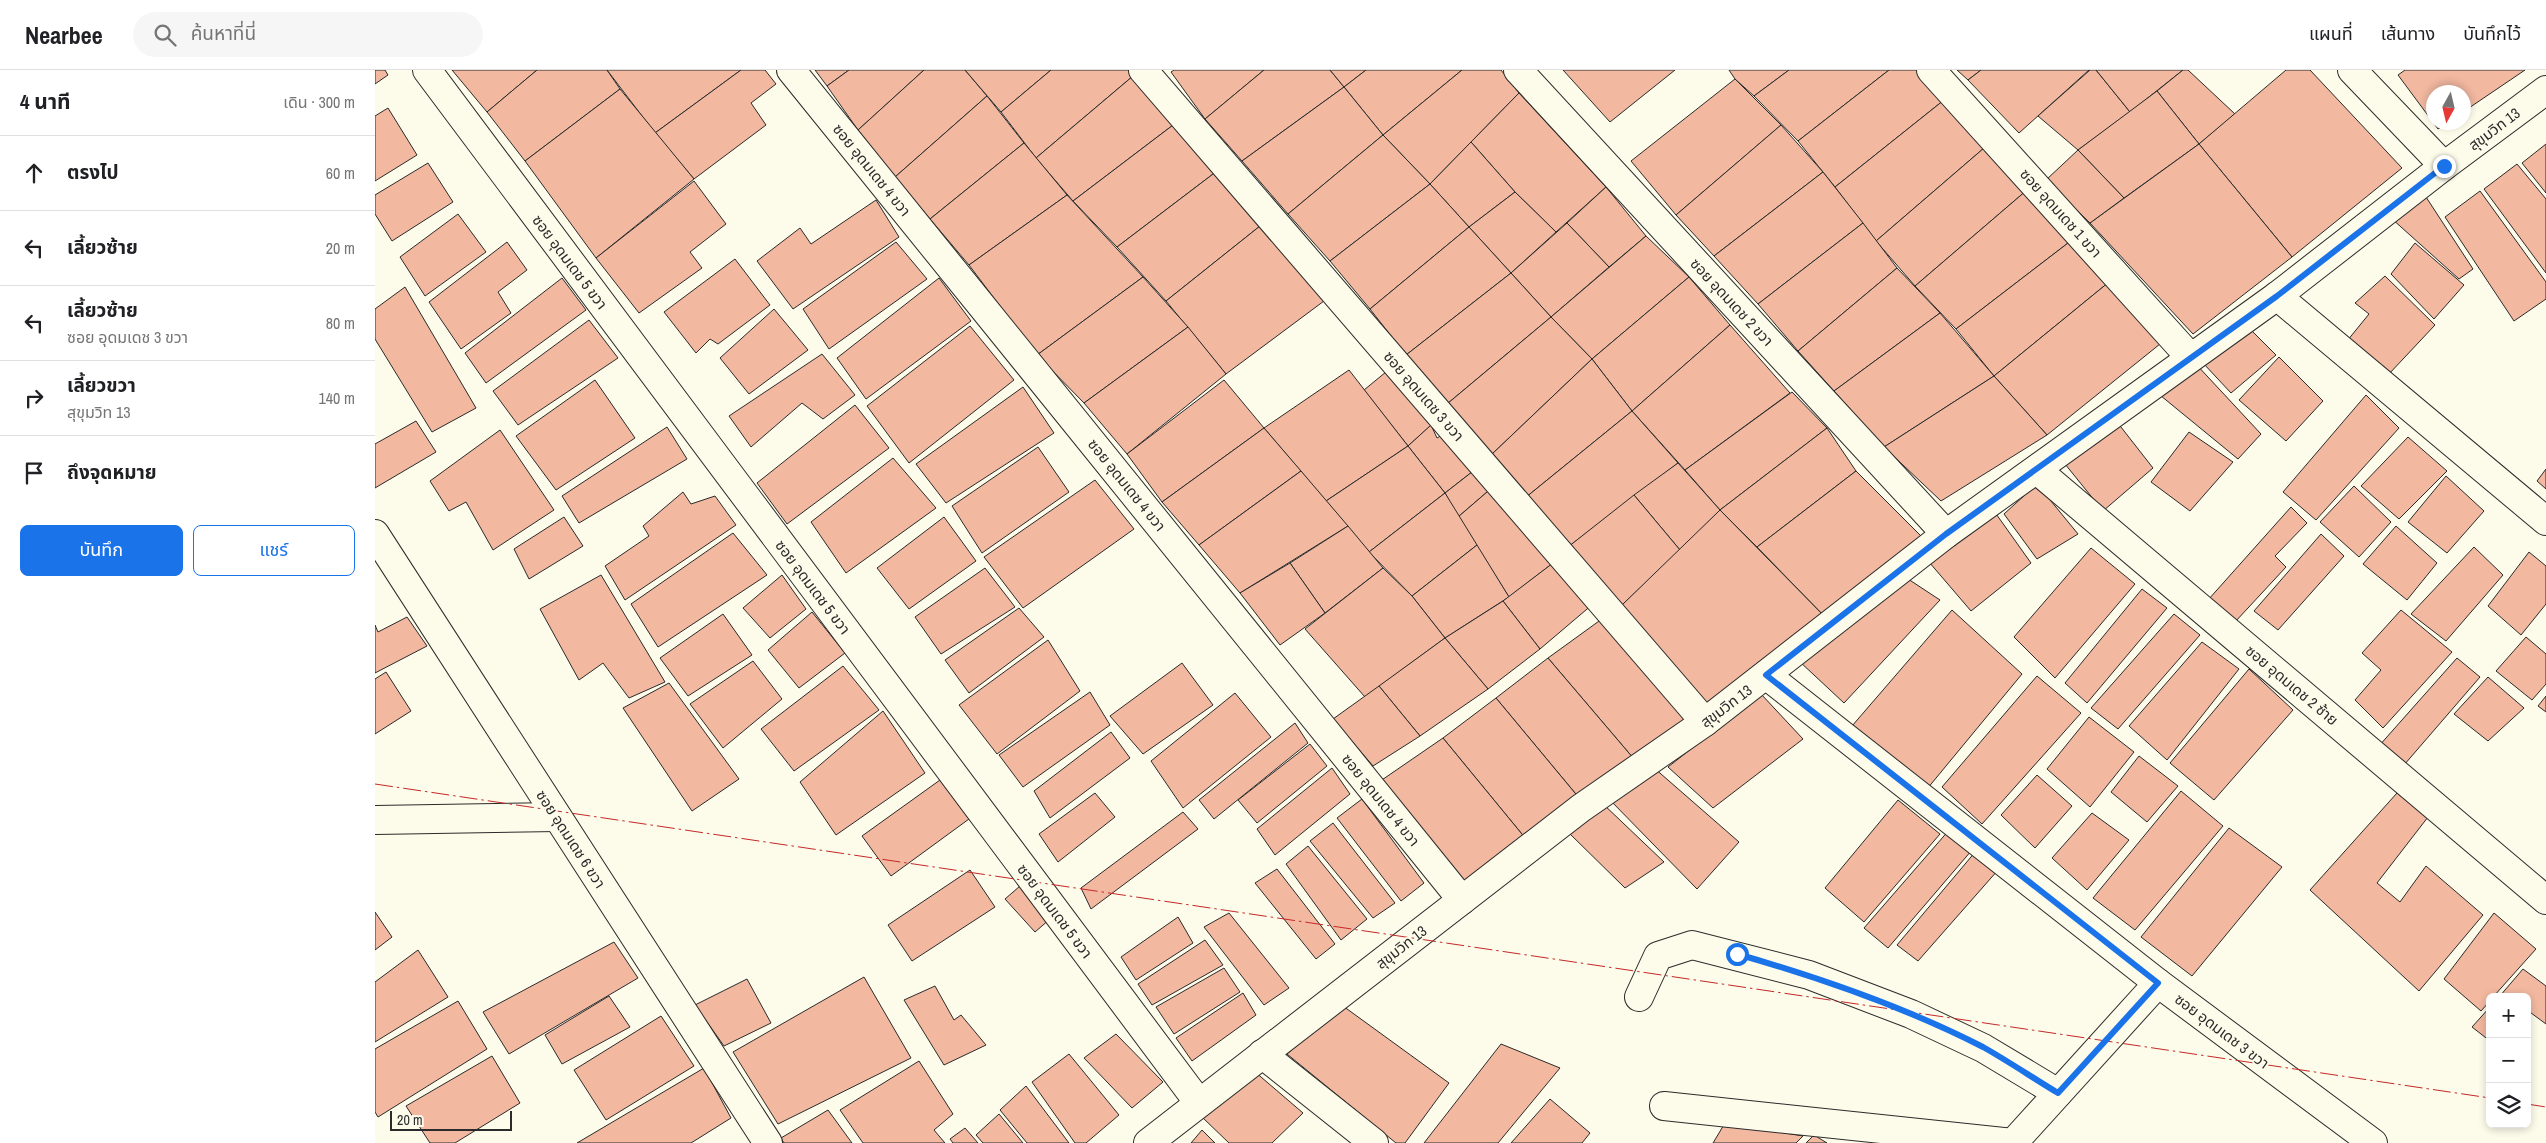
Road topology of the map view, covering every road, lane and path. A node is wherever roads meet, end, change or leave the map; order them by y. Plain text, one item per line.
1 (427, 70) edge
2 (791, 70) edge
3 (1143, 70) edge
4 (1518, 70) edge
5 (1931, 70) edge
6 (2352, 70) edge
7 (2546, 90) edge
8 (2444, 166) junction
9 (2277, 296) junction
10 (2190, 357) junction
11 (2037, 470) junction
12 (2546, 521) edge
13 (375, 534) edge
14 (1946, 534) junction
15 (1766, 675) junction
16 (1705, 722) junction
17 (557, 817) junction
18 (375, 820) edge
19 (1462, 900) junction
20 (2546, 900) edge
21 (2158, 983) junction
22 (1639, 997) dead end
23 (1261, 1054) junction
24 (2058, 1093) junction
25 (1199, 1103) junction
26 (1664, 1106) dead end
27 (768, 1143) edge
28 (1148, 1143) edge
29 (1374, 1143) edge
30 (2013, 1143) edge
31 (2373, 1143) edge

1 - 25 street, ซอย อุดมเดช 5 ขวา
2 - 19 street, ซอย อุดมเดช 4 ขวา
3 - 16 street, ซอย อุดมเดช 3 ขวา
4 - 14 street, ซอย อุดมเดช 2 ขวา
5 - 10 street, ซอย อุดมเดช 1 ขวา
6 - 8 street
7 - 8 street, สุขุมวิท 13
8 - 9 street, สุขุมวิท 13
9 - 10 street, สุขุมวิท 13
9 - 12 street
10 - 11 street, สุขุมวิท 13
11 - 14 street, สุขุมวิท 13
11 - 20 street, ซอย อุดมเดช 2 ซ้าย
13 - 17 street, ซอย อุดมเดช 6 ขวา
14 - 15 street, สุขุมวิท 13
15 - 16 street, สุขุมวิท 13
15 - 21 street, ซอย อุดมเดช 3 ขวา
16 - 19 street, สุขุมวิท 13
17 - 18 street
17 - 27 street, ซอย อุดมเดช 6 ขวา
19 - 23 street, สุขุมวิท 13
21 - 24 street
21 - 31 street, ซอย อุดมเดช 3 ขวา
22 - 24 street
23 - 25 street, สุขุมวิท 13
23 - 29 street
24 - 30 street
25 - 28 street, สุขุมวิท 13
26 - 30 street

